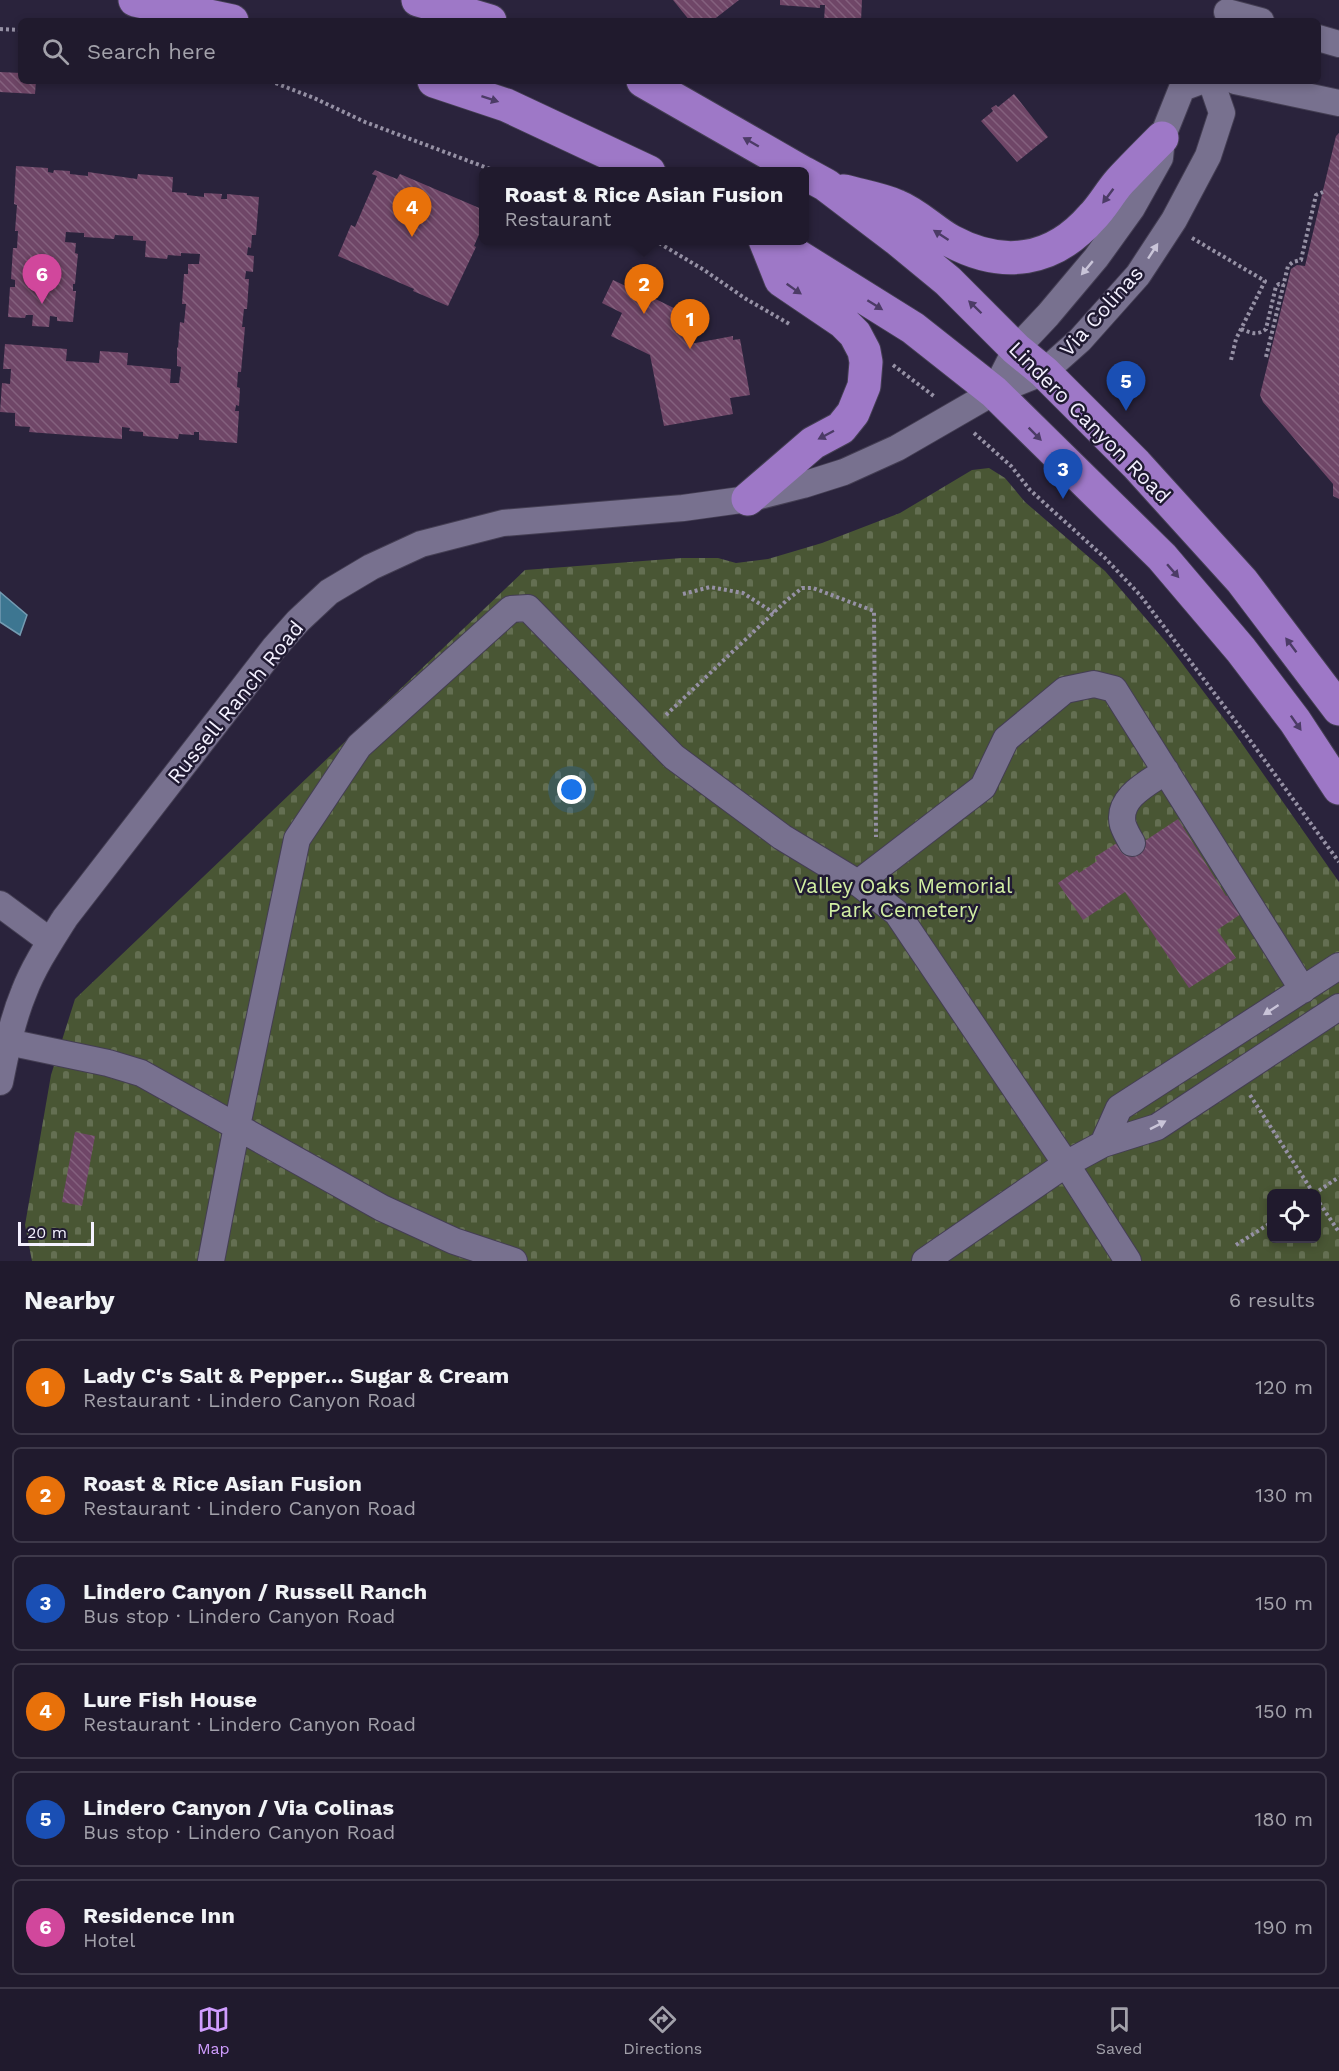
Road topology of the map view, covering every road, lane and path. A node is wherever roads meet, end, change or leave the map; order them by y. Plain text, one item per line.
1 (135, 0) edge
2 (418, 0) edge
3 (1227, 11) edge
4 (219, 18) edge
5 (480, 18) edge
6 (1252, 18) edge
7 (0, 29) edge
8 (18, 30) edge
9 (1321, 39) edge
10 (1339, 44) edge
11 (278, 84) edge
12 (444, 84) edge
13 (648, 84) edge
14 (1193, 84) edge
15 (1212, 84) edge
16 (1249, 84) edge
17 (1339, 103) edge
18 (1162, 138) junction
19 (487, 167) edge
20 (640, 167) edge
21 (794, 167) edge
22 (811, 177) edge
23 (1323, 192) dead end
24 (1191, 238) dead end
25 (662, 245) edge
26 (767, 245) edge
27 (780, 245) edge
28 (1284, 285) junction
29 (795, 326) dead end
30 (1241, 329) junction
31 (1016, 349) junction
32 (1266, 357) dead end
33 (1231, 360) dead end
34 (882, 363) dead end
35 (1044, 372) junction
36 (924, 387) dead end
37 (994, 392) junction
38 (993, 452) dead end
39 (748, 499) junction
40 (683, 594) dead end
41 (774, 613) junction
42 (1339, 709) edge
43 (649, 731) junction
44 (1166, 771) junction
45 (1339, 788) edge
46 (1132, 843) dead end
47 (1339, 862) edge
48 (867, 875) junction
49 (0, 904) edge
50 (50, 941) junction
51 (1339, 966) edge
52 (1303, 990) junction
53 (1339, 1007) edge
54 (8, 1042) junction
55 (1237, 1075) junction
56 (0, 1082) edge
57 (237, 1126) junction
58 (1103, 1144) junction
59 (1066, 1164) junction
60 (1339, 1177) edge
61 (1311, 1189) edge
62 (1321, 1189) edge
63 (1321, 1204) edge
64 (1267, 1225) edge
65 (1339, 1232) edge
66 (1236, 1245) dead end
67 (212, 1261) edge
68 (513, 1261) edge
69 (925, 1261) edge
70 (1128, 1261) edge

1 - 4 main road
2 - 5 main road
3 - 6 street
7 - 8 path
9 - 10 street
11 - 19 path
12 -> 20 main road
21 -> 13 main road, Lindero Canyon Road
14 - 18 street, Via Colinas
35 -> 15 street, Via Colinas
16 - 17 street
18 -> 22 main road
18 -> 31 street, Via Colinas
31 -> 22 main road, Lindero Canyon Road
23 - 28 path
24 - 30 path
25 - 29 path
26 -> 39 main road
27 -> 37 main road
28 - 30 path
28 - 32 path
30 - 33 path
31 - 35 main road, Lindero Canyon Road
31 - 37 street, Via Colinas
34 - 36 path
35 - 37 street, Via Colinas
42 -> 35 main road, Lindero Canyon Road
37 - 39 street, Russell Ranch Road
37 -> 45 main road
38 - 47 path
39 - 50 street, Russell Ranch Road
40 - 41 path
41 - 43 path
41 - 48 path
43 - 48 street
43 - 57 street
44 - 46 street
44 - 48 street
44 - 52 street
48 - 59 street
49 - 50 street
50 - 54 street, Russell Ranch Road
51 - 52 street
52 -> 58 street
53 - 55 street
54 - 56 street, Russell Ranch Road
54 - 57 street
58 -> 55 street
55 - 61 path
57 - 67 street
57 - 68 street
58 - 59 street
59 - 69 street
59 - 70 street
60 - 62 path
63 - 65 path
64 - 66 path

